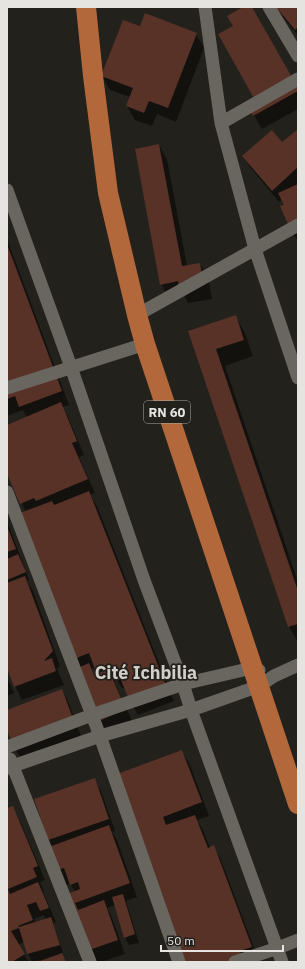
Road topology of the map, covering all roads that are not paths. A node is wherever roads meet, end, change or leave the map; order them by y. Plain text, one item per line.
1 (86, 7) edge
2 (205, 7) edge
3 (269, 7) edge
4 (298, 56) edge
5 (298, 79) edge
6 (221, 123) junction
7 (7, 190) edge
8 (298, 224) edge
9 (255, 249) junction
10 (137, 315) junction
11 (145, 344) junction
12 (71, 367) junction
13 (298, 378) edge
14 (7, 388) edge
15 (7, 492) edge
16 (298, 665) edge
17 (252, 668) junction
18 (266, 681) junction
19 (183, 684) junction
20 (191, 710) junction
21 (92, 715) junction
22 (100, 736) junction
23 (7, 747) edge
24 (10, 767) edge
25 (298, 804) edge
26 (298, 940) edge
27 (278, 948) junction
28 (90, 962) edge
29 (179, 962) edge
30 (235, 962) edge
31 (282, 962) edge

1 - 10 main road, RN 60
2 - 6 street
3 - 4 street
5 - 6 street
6 - 9 street
7 - 12 street
8 - 9 street
9 - 10 street
9 - 13 street
10 - 11 main road, RN 60
11 - 12 street
11 - 17 main road, RN 60
12 - 14 street
12 - 19 street
15 - 21 street
16 - 18 street
17 - 18 main road, RN 60
17 - 19 street
18 - 20 street
18 - 25 main road, RN 60
19 - 20 street
19 - 21 street
20 - 22 street
20 - 27 street
21 - 22 street
21 - 23 street
22 - 24 street
22 - 29 street
23 - 24 street
24 - 28 street
26 - 27 street
27 - 30 street
27 - 31 street

